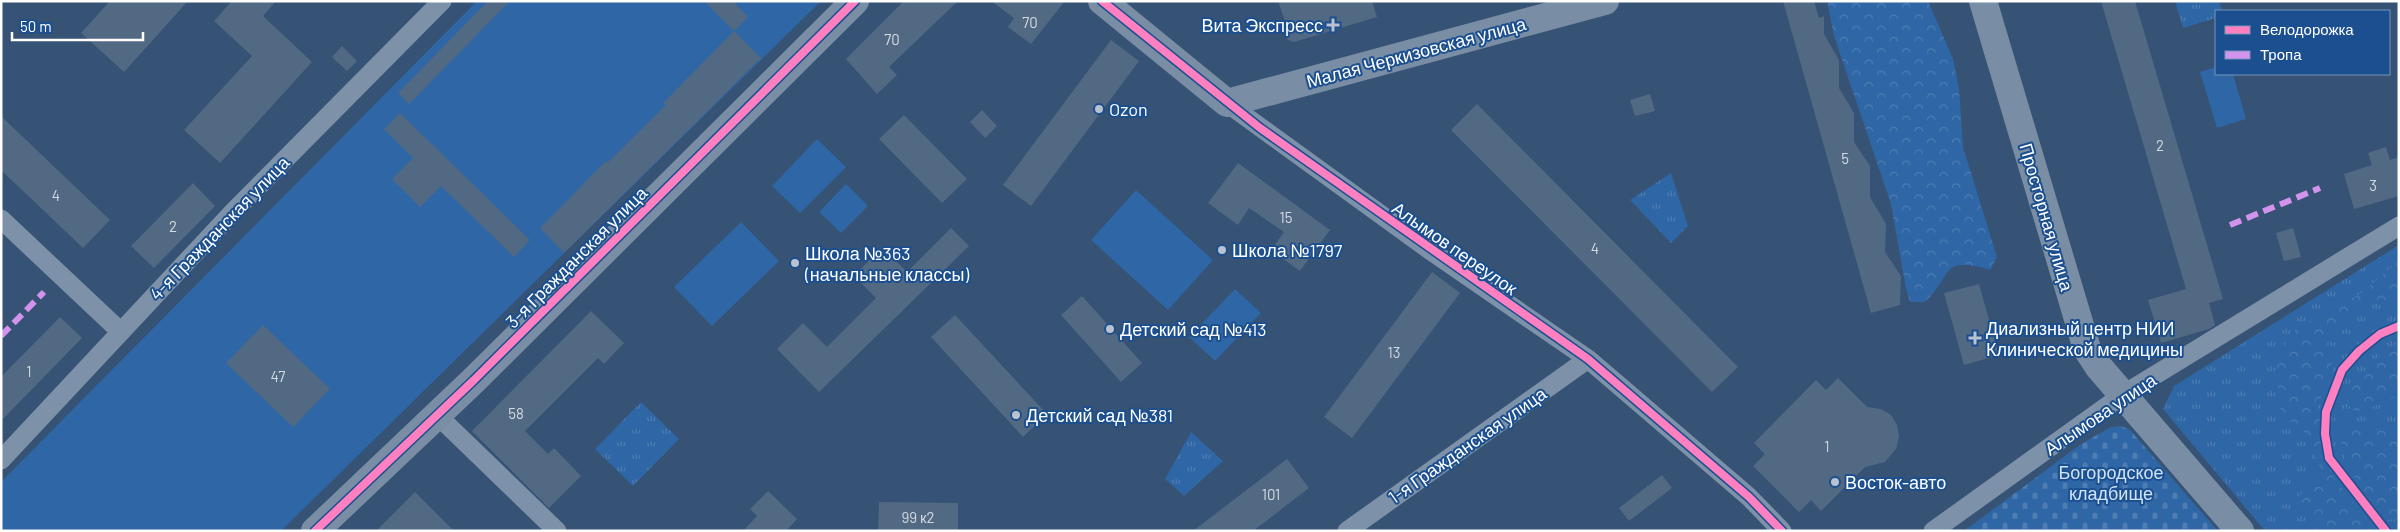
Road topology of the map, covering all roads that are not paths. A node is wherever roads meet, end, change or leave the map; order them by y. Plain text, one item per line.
1 (442, 1) edge
2 (855, 1) edge
3 (1102, 1) edge
4 (1605, 1) edge
5 (1983, 1) edge
6 (1227, 103) junction
7 (1, 219) edge
8 (2399, 226) edge
9 (121, 332) junction
10 (1588, 359) junction
11 (2124, 394) junction
12 (437, 415) junction
13 (1, 460) edge
14 (315, 531) edge
15 (557, 531) edge
16 (1347, 531) edge
17 (1782, 531) edge
18 (1933, 531) edge
19 (2240, 531) edge

1 - 9 street, 4-я Гражданская улица
2 - 12 street, 3-я Гражданская улица
3 - 6 street, Алымов переулок
4 - 6 street, Малая Черкизовская улица
5 - 11 street, Просторная улица
6 - 10 street, Алымов переулок
7 - 9 street
8 - 11 street, Алымова улица
9 - 13 street, 4-я Гражданская улица
10 - 16 street, 1-я Гражданская улица
10 - 17 street, Алымов переулок
11 - 18 street, Алымова улица
11 - 19 street, Просторная улица
12 - 14 street, 3-я Гражданская улица
12 - 15 street

